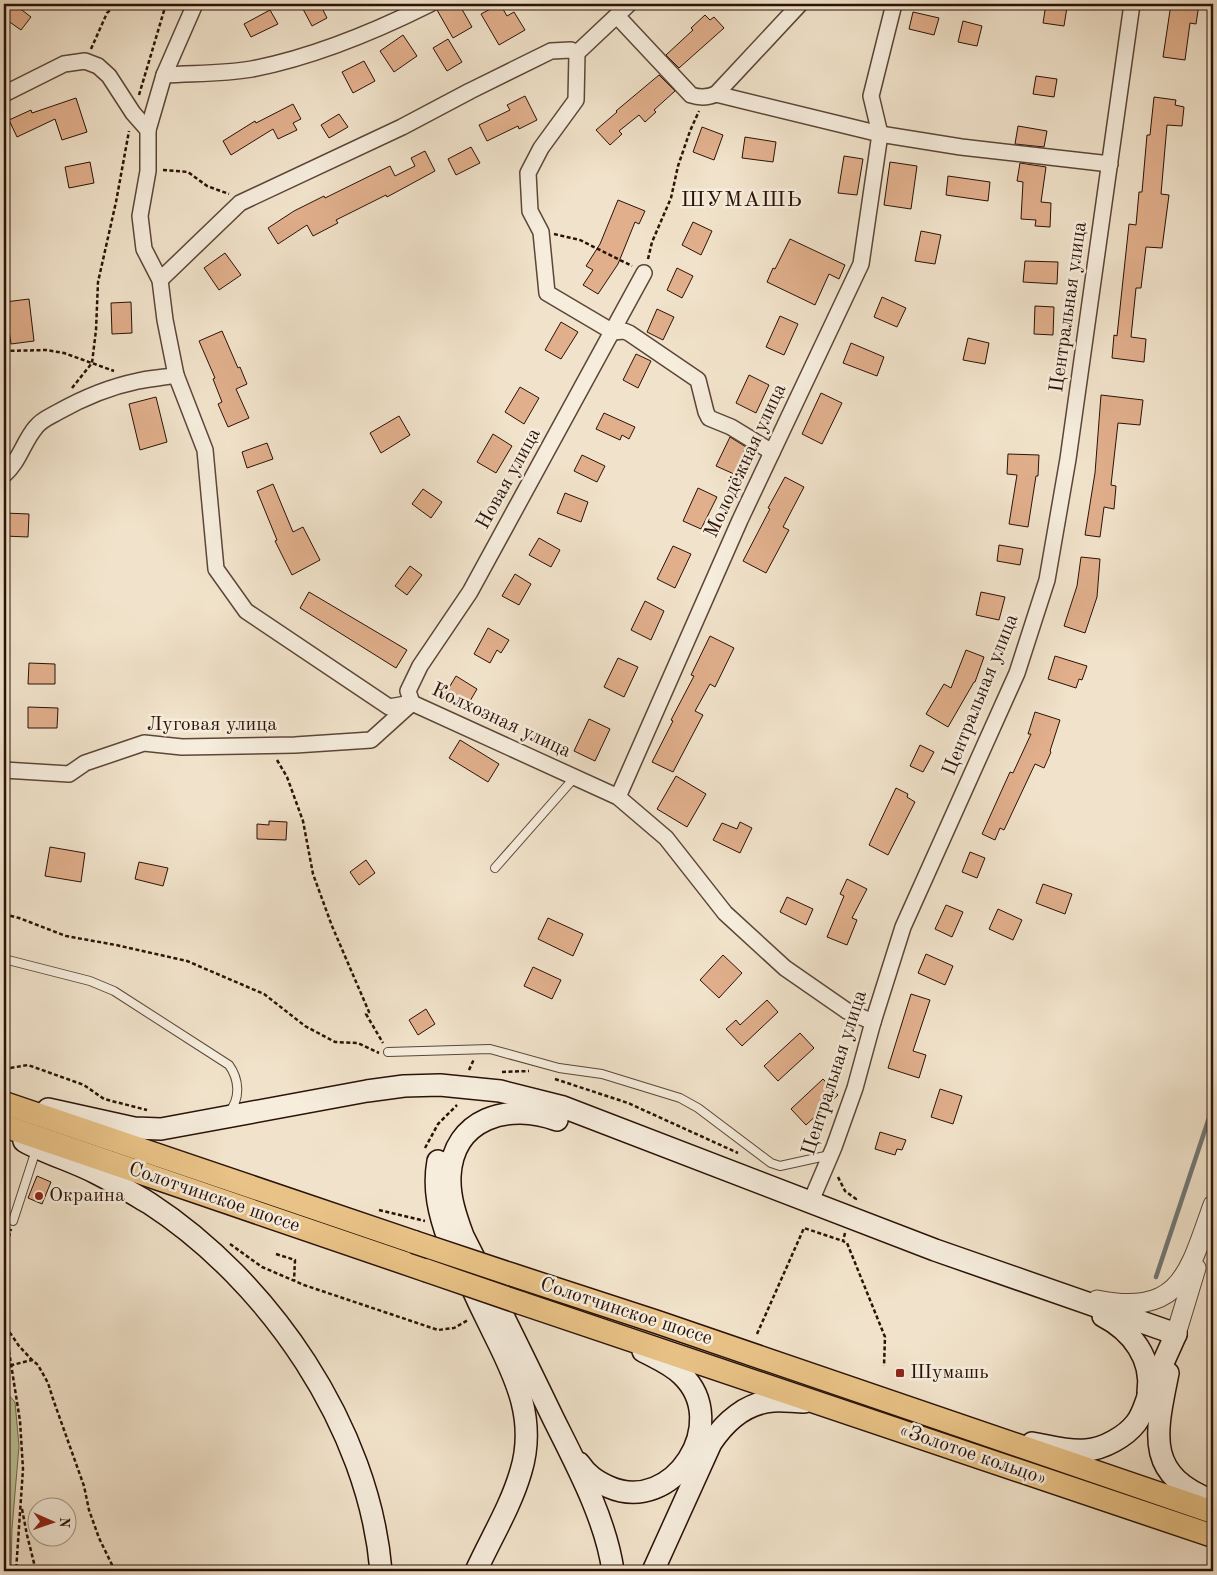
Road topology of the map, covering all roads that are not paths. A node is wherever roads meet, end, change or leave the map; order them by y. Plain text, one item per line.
1 (195, 4) edge
2 (430, 4) edge
3 (629, 4) edge
4 (800, 4) edge
5 (894, 4) edge
6 (1132, 4) edge
7 (617, 16) junction
8 (577, 53) junction
9 (164, 75) junction
10 (4, 94) edge
11 (710, 96) junction
12 (148, 130) junction
13 (880, 134) junction
14 (1110, 164) junction
15 (644, 273) road end
16 (160, 280) junction
17 (613, 332) junction
18 (176, 375) junction
19 (772, 452) junction
20 (4, 475) edge
21 (412, 702) junction
22 (4, 770) edge
23 (575, 777) junction
24 (618, 797) junction
25 (495, 868) dead end
26 (4, 959) edge
27 (873, 1022) junction
28 (388, 1052) road end
29 (4, 1098) edge
30 (4, 1103) edge
31 (563, 1107) junction
32 (224, 1117) junction
33 (4, 1126) edge
34 (4, 1130) edge
35 (36, 1148) junction
36 (831, 1155) junction
37 (804, 1199) junction
38 (1213, 1205) edge
39 (1213, 1213) edge
40 (13, 1221) road end
41 (1056, 1292) junction
42 (610, 1333) junction
43 (1176, 1334) junction
44 (742, 1351) joint
45 (733, 1375) joint
46 (1147, 1400) junction
47 (820, 1403) junction
48 (978, 1433) junction
49 (566, 1444) junction
50 (1213, 1501) edge
51 (1213, 1512) edge
52 (1213, 1536) edge
53 (478, 1567) edge
54 (655, 1568) edge
55 (381, 1571) edge
56 (613, 1571) edge

1 - 9 street
2 - 9 street
3 - 7 street
4 - 11 street
5 - 13 street
6 - 14 street, Центральная улица
7 - 8 street
7 - 11 street
8 - 16 street
8 - 17 street
9 - 12 street
10 - 12 street
11 - 13 street
12 - 16 street
13 - 14 street
13 - 19 street, Молодёжная улица
14 - 27 street, Центральная улица
15 - 17 street, Новая улица
16 - 18 street, Колхозная улица
17 - 19 street
17 - 21 street, Новая улица
18 - 20 street
18 - 21 street, Колхозная улица
19 - 24 street, Молодёжная улица
21 - 22 street, Луговая улица
21 - 23 street, Колхозная улица
23 - 24 street, Колхозная улица
23 - 25 lane
24 - 27 street, Колхозная улица
26 - 32 lane
27 - 36 street, Центральная улица
28 - 36 lane
29 - 32 main road
30 - 44 main road, Солотчинское шоссе, bridge
31 - 32 main road
31 - 37 main road
31 - 53 main road
33 - 42 main road, Солотчинское шоссе, bridge
34 - 35 main road
35 - 40 lane
35 - 55 main road
36 - 37 street, Центральная улица
37 - 41 main road
37 - 49 main road
38 - 41 street
39 - 43 street
41 - 43 main road
41 - 46 main road
42 - 45 main road, Солотчинское шоссе
42 - 49 main road
43 - 46 main road
43 - 50 main road
44 - 48 main road, «Золотое кольцо»
45 - 47 main road, «Золотое кольцо»
46 - 48 main road
47 - 52 main road, «Золотое кольцо»
47 - 54 main road
48 - 51 main road, «Золотое кольцо»
49 - 56 main road

